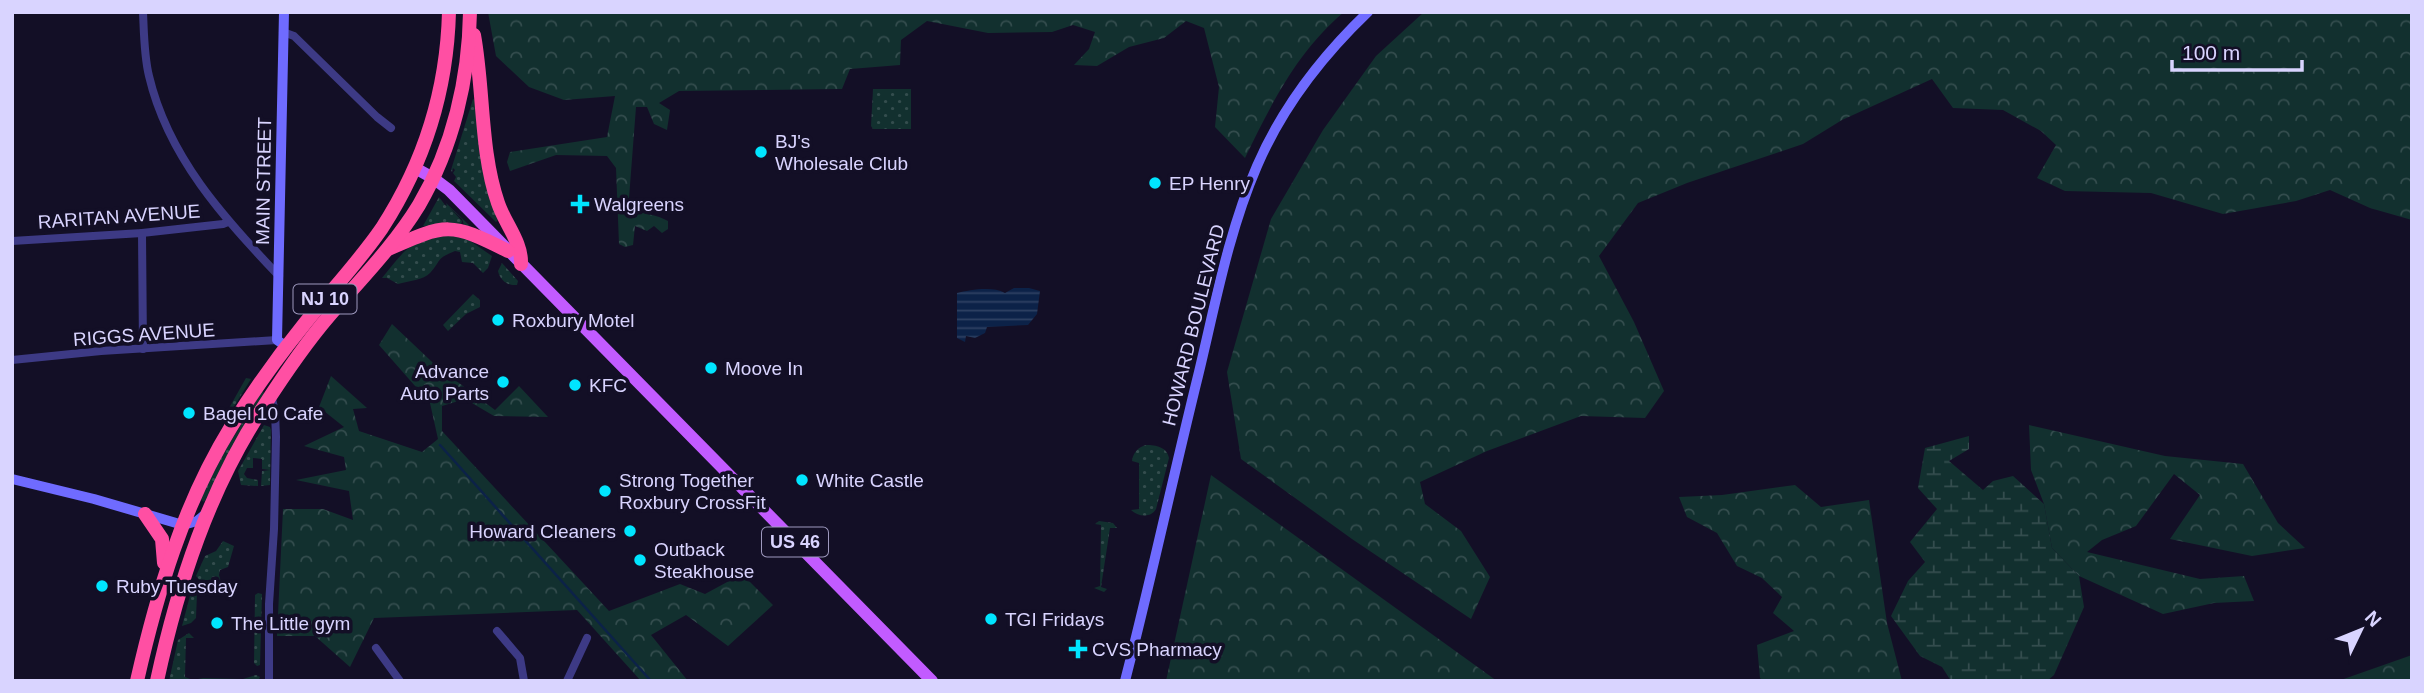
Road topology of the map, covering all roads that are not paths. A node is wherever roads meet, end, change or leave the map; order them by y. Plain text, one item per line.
1 (143, 12) edge
2 (284, 12) edge
3 (449, 12) edge
4 (1368, 12) edge
5 (470, 13) edge
6 (283, 32) junction
7 (391, 128) dead end
8 (415, 168) junction
9 (433, 178) junction
10 (228, 222) junction
11 (142, 233) junction
12 (12, 241) edge
13 (387, 250) junction
14 (508, 251) junction
15 (521, 264) junction
16 (279, 276) junction
17 (282, 343) junction
18 (143, 349) junction
19 (12, 360) edge
20 (271, 394) junction
21 (12, 479) edge
22 (209, 509) junction
23 (145, 514) junction
24 (183, 525) junction
25 (164, 574) junction
26 (497, 631) dead end
27 (587, 638) dead end
28 (376, 648) dead end
29 (137, 681) edge
30 (148, 681) edge
31 (157, 681) edge
32 (270, 681) edge
33 (400, 681) edge
34 (524, 681) edge
35 (567, 681) edge
36 (932, 681) edge
37 (1125, 681) edge

1 - 10 street
2 - 6 main road, MAIN STREET
3 - 8 highway
4 - 37 main road, HOWARD BOULEVARD
5 - 9 highway, NJ 10
5 - 15 highway, US 46
6 - 7 street
6 - 16 main road, MAIN STREET
8 - 9 main road, US 46
8 - 17 highway, NJ 10
9 - 13 highway, NJ 10
9 - 14 main road, US 46
10 - 11 street, RARITAN AVENUE
10 - 16 street
11 - 12 street, RARITAN AVENUE
11 - 18 street
13 - 14 highway
13 - 20 highway, NJ 10
14 - 15 main road, US 46
15 - 36 main road, US 46
16 - 17 main road, MAIN STREET
17 - 18 street, RIGGS AVENUE
17 - 24 highway, NJ 10
18 - 19 street, RIGGS AVENUE
20 - 22 highway, NJ 10
20 - 32 street
21 - 23 main road
22 - 24 main road
22 - 31 highway, NJ 10
23 - 24 main road
23 - 25 highway
24 - 25 highway, NJ 10
24 - 30 highway
25 - 29 highway, NJ 10
26 - 34 street
27 - 35 street
28 - 33 street

